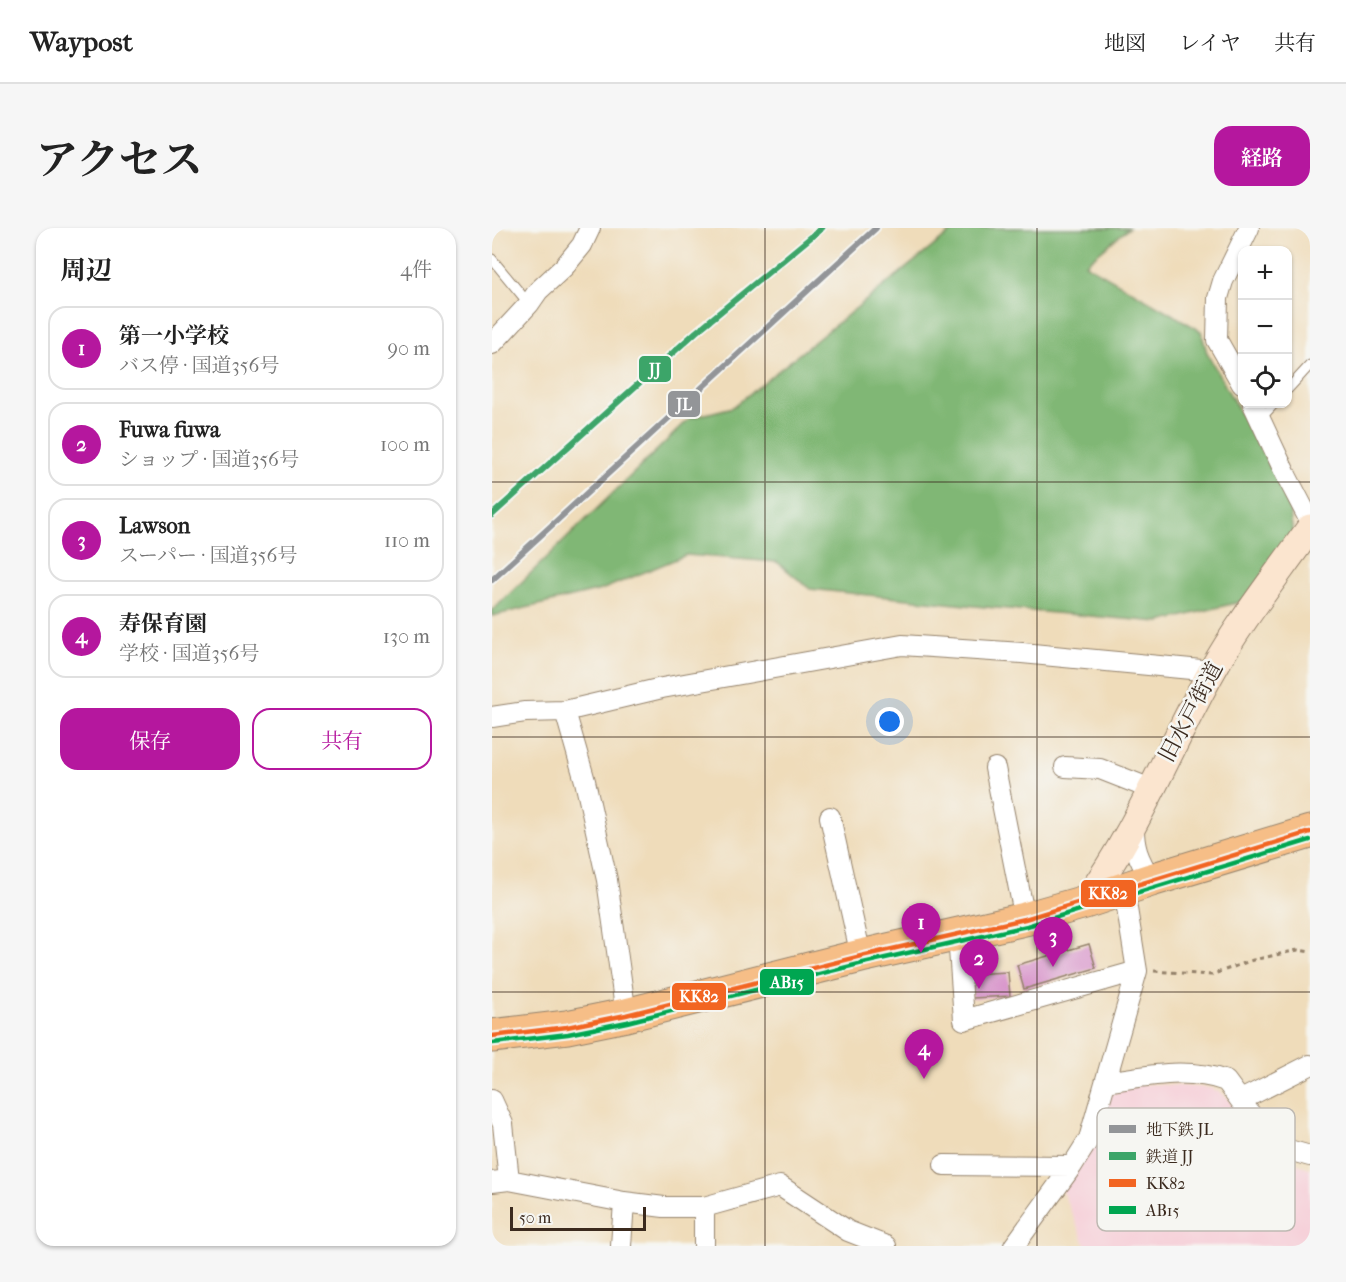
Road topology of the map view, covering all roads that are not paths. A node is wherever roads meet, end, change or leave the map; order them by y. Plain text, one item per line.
1 (590, 228) edge
2 (1249, 228) edge
3 (492, 259) edge
4 (530, 304) junction
5 (492, 344) edge
6 (1310, 365) edge
7 (1238, 377) edge
8 (1292, 384) edge
9 (1257, 411) edge
10 (1310, 521) edge
11 (1310, 528) edge
12 (1212, 671) junction
13 (565, 711) junction
14 (492, 717) edge
15 (1065, 767) dead end
16 (995, 768) dead end
17 (1150, 789) junction
18 (830, 818) dead end
19 (1134, 822) junction
20 (1310, 832) edge
21 (1137, 885) junction
22 (1085, 902) junction
23 (1025, 919) junction
24 (958, 934) junction
25 (861, 956) junction
26 (1137, 971) junction
27 (626, 1015) junction
28 (492, 1036) edge
29 (1310, 1065) edge
30 (1106, 1082) junction
31 (492, 1100) edge
32 (1241, 1100) junction
33 (1098, 1108) edge
34 (1247, 1108) edge
35 (1097, 1112) edge
36 (1295, 1152) edge
37 (1310, 1156) edge
38 (944, 1165) dead end
39 (1072, 1166) junction
40 (501, 1181) edge
41 (624, 1202) junction
42 (704, 1207) junction
43 (621, 1246) edge
44 (704, 1246) edge
45 (886, 1246) edge
46 (1014, 1246) edge

1 - 4 street
2 - 7 street
3 - 4 lane
4 - 5 street
6 - 8 lane
9 - 10 street
11 - 12 street, 旧水戸街道
12 - 13 street
12 - 17 street, 旧水戸街道
13 - 14 street
13 - 27 street
15 - 17 street
16 - 23 street
17 - 19 street, 旧水戸街道
18 - 25 street
19 - 21 street
19 - 22 street, 旧水戸街道
20 - 21 highway
21 - 22 highway
21 - 26 street
22 - 23 highway
23 - 24 highway
24 - 25 highway
24 - 26 street
25 - 27 highway
26 - 30 street
27 - 28 highway
29 - 32 street
30 - 32 street
30 - 33 street
31 - 40 street
32 - 34 street
35 - 39 street
36 - 37 street
38 - 39 street
39 - 46 street
40 - 41 street
41 - 42 street
41 - 43 street
42 - 44 street
42 - 45 street

